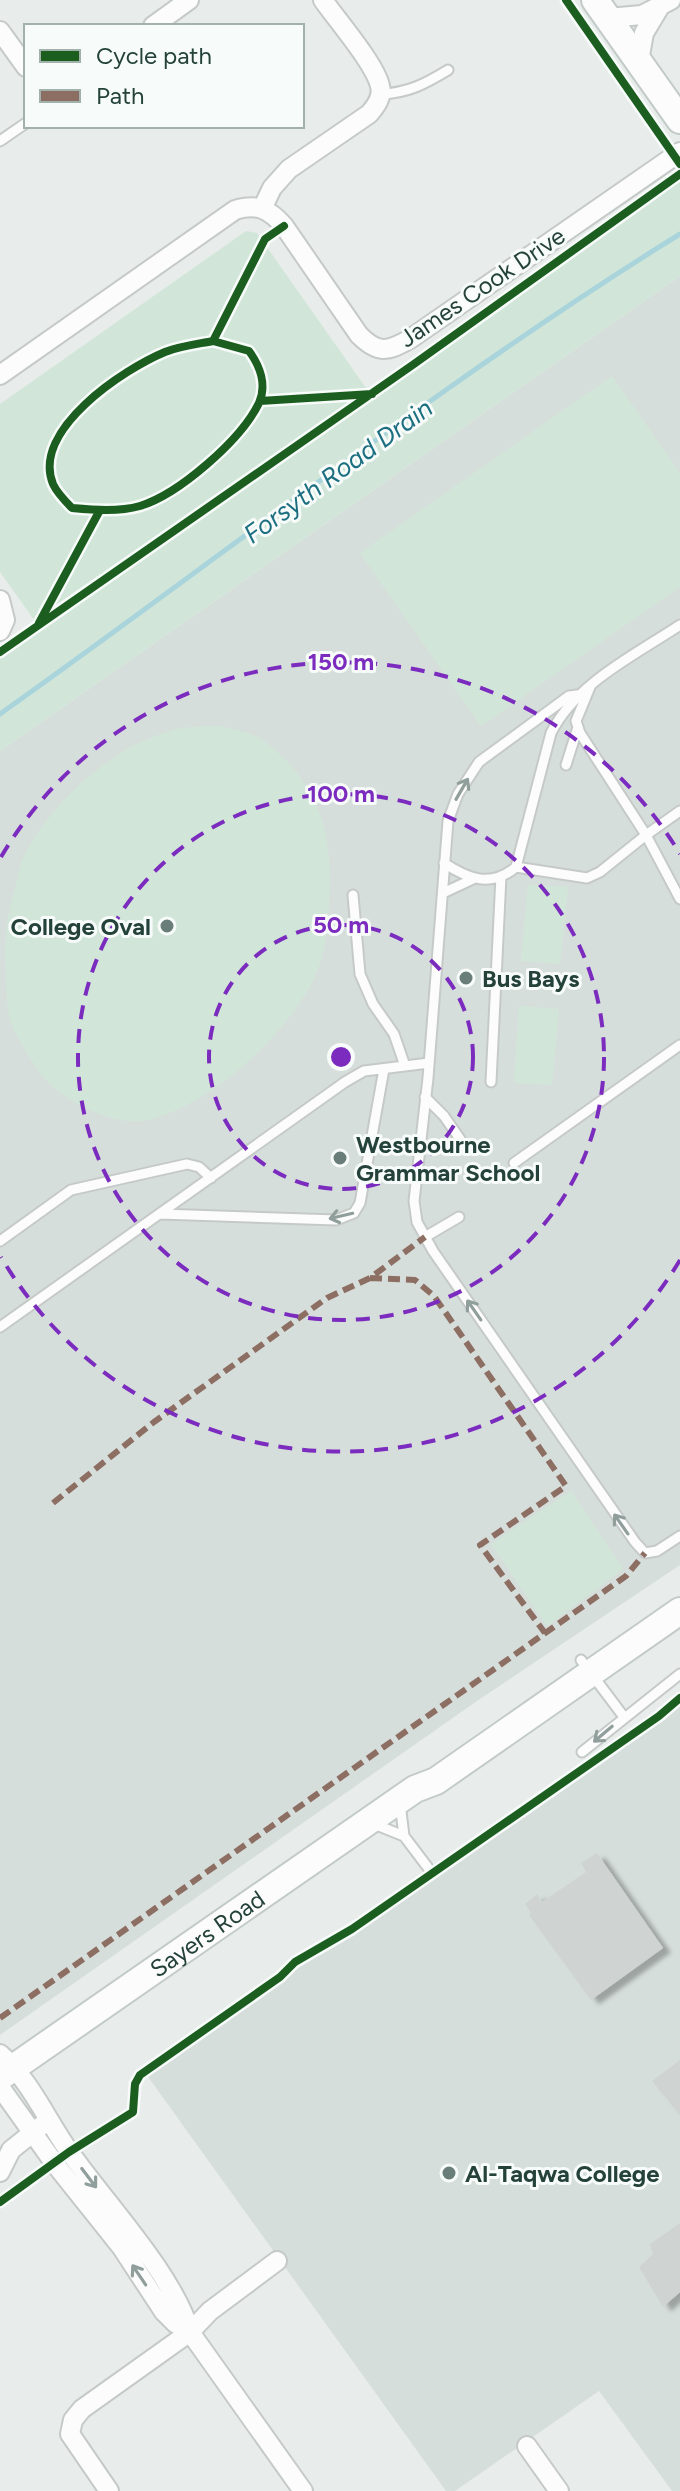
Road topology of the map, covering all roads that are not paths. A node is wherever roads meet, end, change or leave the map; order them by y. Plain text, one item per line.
1 (189, 0) edge
2 (323, 0) edge
3 (665, 4) edge
4 (602, 9) edge
5 (156, 24) edge
6 (0, 31) edge
7 (639, 61) junction
8 (24, 64) edge
9 (448, 70) dead end
10 (381, 94) junction
11 (680, 120) edge
12 (24, 124) edge
13 (0, 141) edge
14 (680, 152) edge
15 (263, 207) junction
16 (0, 375) edge
17 (0, 600) edge
18 (680, 625) edge
19 (0, 631) edge
20 (592, 684) junction
21 (577, 695) junction
22 (578, 727) junction
23 (566, 765) dead end
24 (680, 811) edge
25 (646, 835) junction
26 (444, 863) junction
27 (516, 867) junction
28 (501, 876) junction
29 (473, 879) junction
30 (443, 893) junction
31 (353, 895) dead end
32 (680, 899) edge
33 (680, 1045) edge
34 (429, 1063) junction
35 (405, 1066) junction
36 (384, 1069) junction
37 (491, 1082) dead end
38 (425, 1097) junction
39 (460, 1139) dead end
40 (514, 1163) dead end
41 (211, 1178) junction
42 (160, 1214) junction
43 (459, 1217) dead end
44 (425, 1237) junction
45 (0, 1241) edge
46 (0, 1327) edge
47 (680, 1536) edge
48 (680, 1592) edge
49 (680, 1611) edge
50 (586, 1667) junction
51 (680, 1674) edge
52 (624, 1717) junction
53 (582, 1752) dead end
54 (408, 1795) junction
55 (368, 1823) junction
56 (404, 1836) junction
57 (432, 1873) dead end
58 (4, 2071) edge
59 (49, 2119) junction
60 (31, 2133) junction
61 (0, 2172) edge
62 (128, 2243) junction
63 (277, 2261) dead end
64 (190, 2332) junction
65 (527, 2446) dead end
66 (109, 2491) edge
67 (303, 2491) edge
68 (559, 2491) edge

1 - 5 street
2 - 10 street
3 - 4 street
3 - 7 street
4 - 7 main road
6 - 8 street
7 - 11 main road
9 - 10 lane
10 - 15 street
12 - 13 lane
14 - 15 street, James Cook Drive
15 - 16 street
17 - 19 street
18 - 20 lane
20 - 21 lane
20 - 22 lane
26 -> 21 lane
21 - 27 lane
22 - 23 lane
22 - 25 lane
24 - 25 lane
25 - 27 lane
25 - 32 lane
26 - 29 lane
26 - 30 lane
27 - 28 lane
28 - 29 lane
28 - 37 lane
29 - 30 lane
30 - 34 lane
31 - 35 lane
33 - 40 lane
34 - 35 lane
34 - 38 lane
35 - 36 lane
36 - 41 lane
36 -> 42 lane
38 - 39 lane
38 - 44 lane
41 - 42 lane
41 - 45 lane
42 - 46 lane
43 - 44 lane
47 -> 44 lane
48 - 50 main road, Sayers Road
49 - 50 main road, Sayers Road
50 - 52 lane
50 - 54 main road, Sayers Road
51 - 52 lane
52 -> 53 lane
54 - 55 main road, Sayers Road
54 - 56 lane
55 - 56 lane
55 - 58 main road, Sayers Road
56 - 57 lane
58 - 59 street
58 - 60 street
59 - 60 street
59 -> 62 street
60 - 61 street
60 - 62 street
62 - 64 street
63 - 64 street
64 - 66 street
64 - 67 street
65 - 68 street

